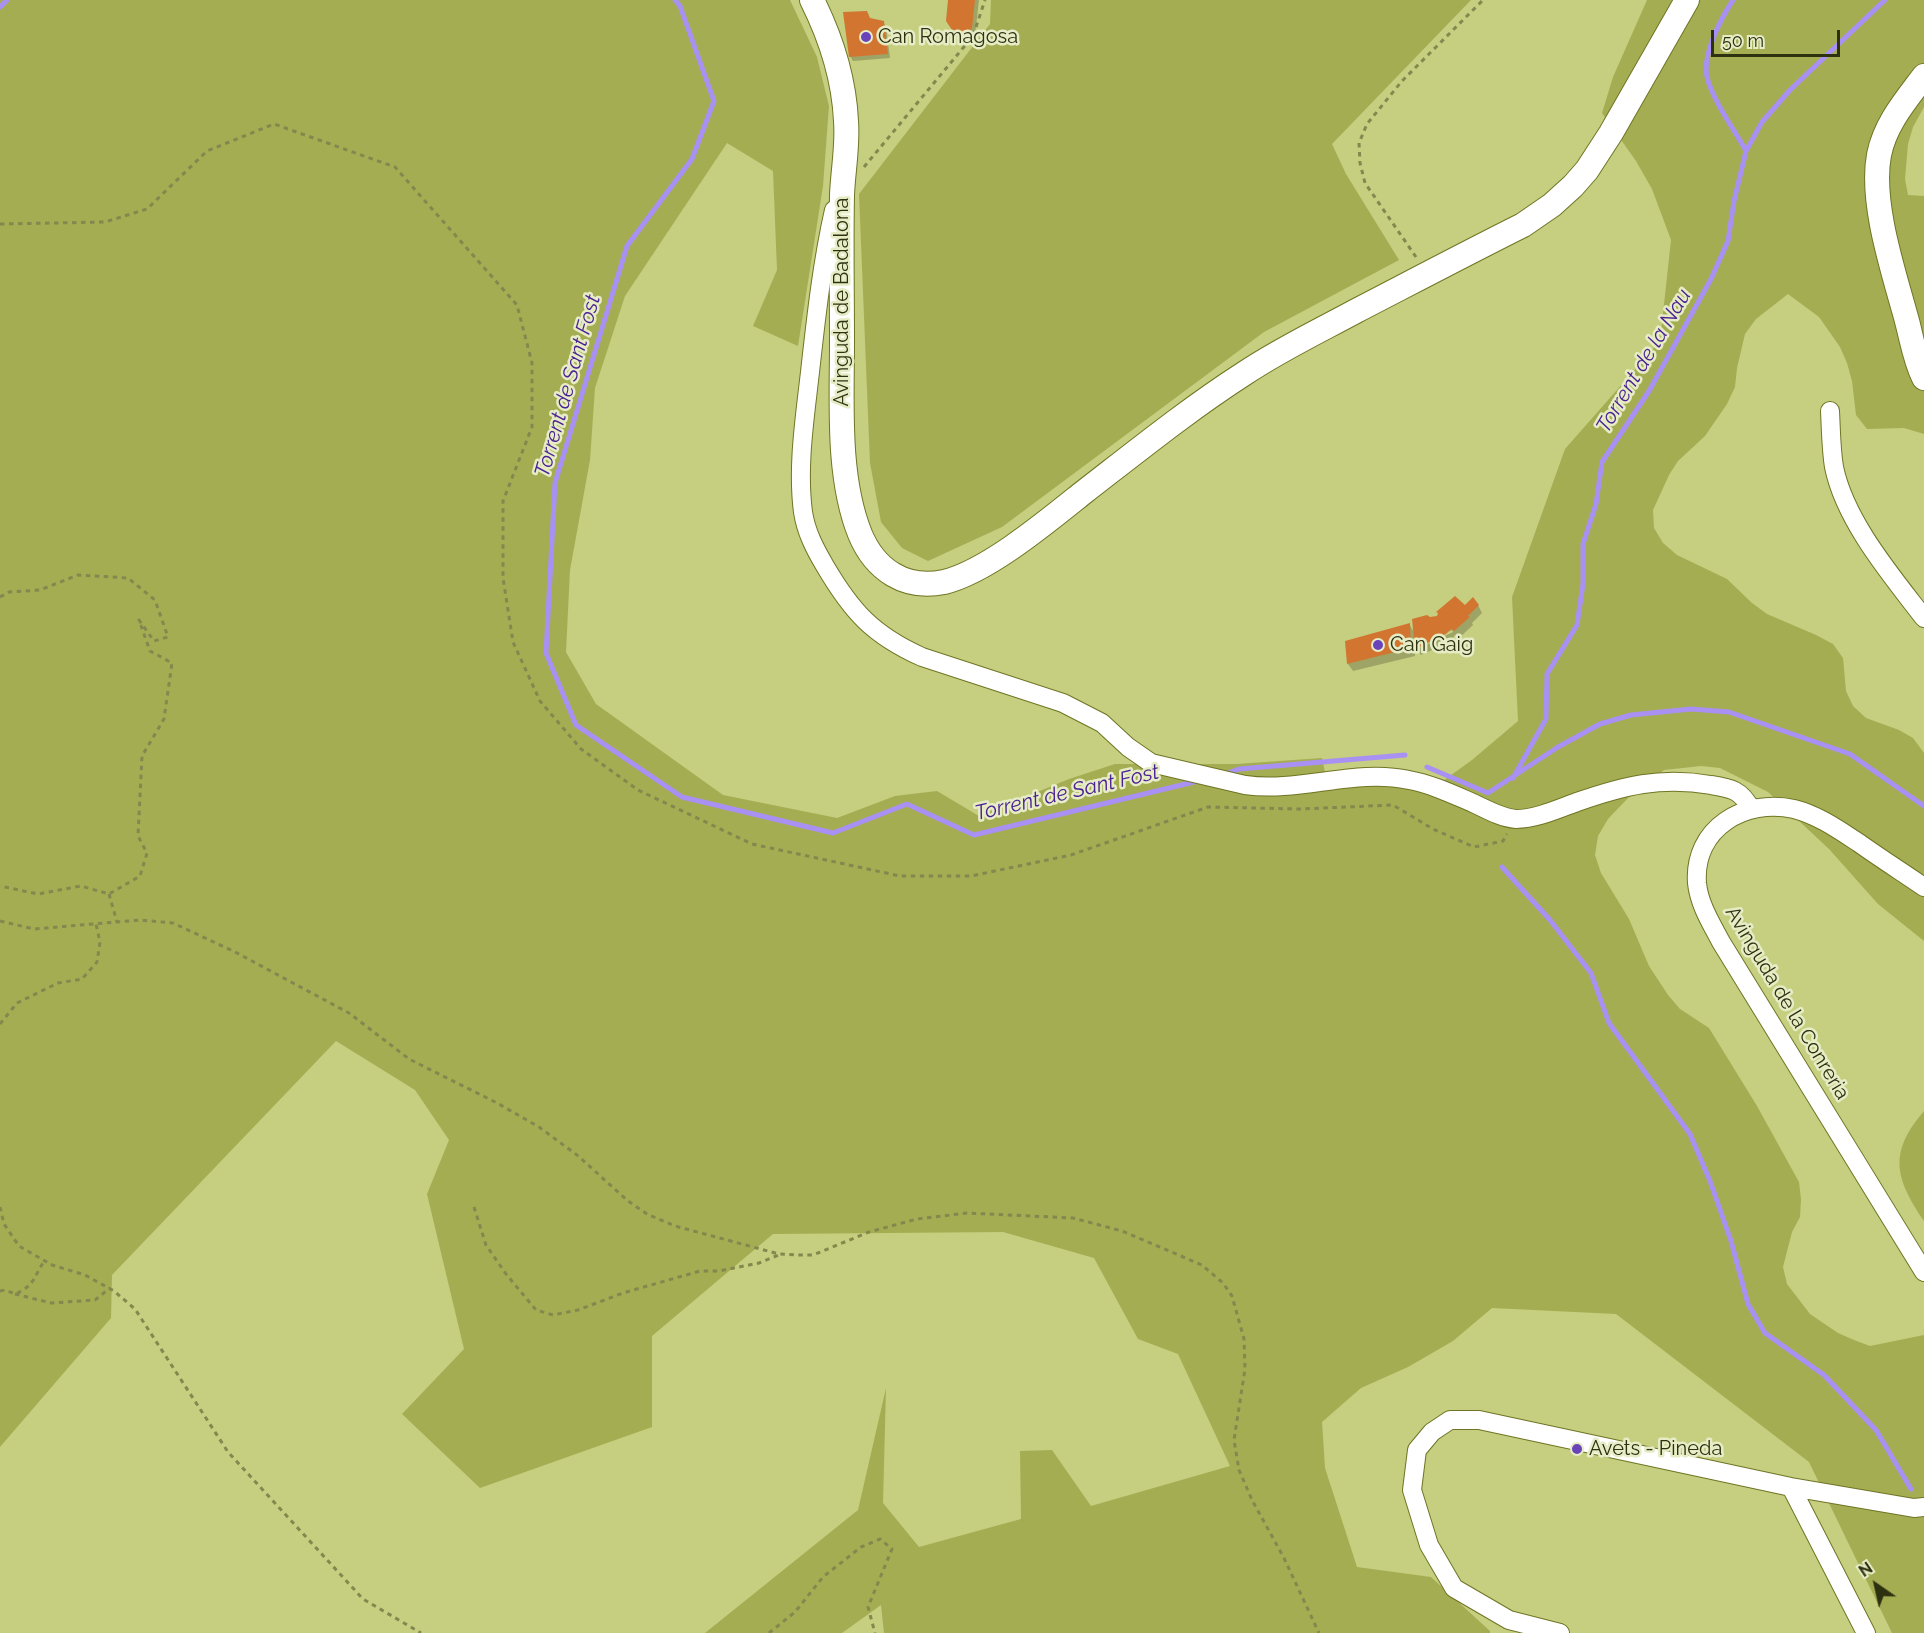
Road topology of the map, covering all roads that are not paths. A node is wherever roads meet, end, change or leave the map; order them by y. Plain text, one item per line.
1 (812, 0) edge
2 (1687, 0) edge
3 (1924, 76) edge
4 (842, 192) junction
5 (1924, 378) edge
6 (1830, 411) dead end
7 (1924, 618) edge
8 (1751, 809) junction
9 (1924, 886) edge
10 (1924, 1272) edge
11 (1791, 1487) junction
12 (1924, 1507) edge
13 (1560, 1633) edge
14 (1866, 1633) edge

1 - 4 street, Avinguda de Badalona
2 - 4 street, Avinguda de Badalona
3 - 5 street
4 - 8 street
6 - 7 street
8 - 9 street, Avinguda de la Conreria
8 - 10 street, Avinguda de la Conreria
11 - 12 street
11 - 13 street
11 - 14 street

